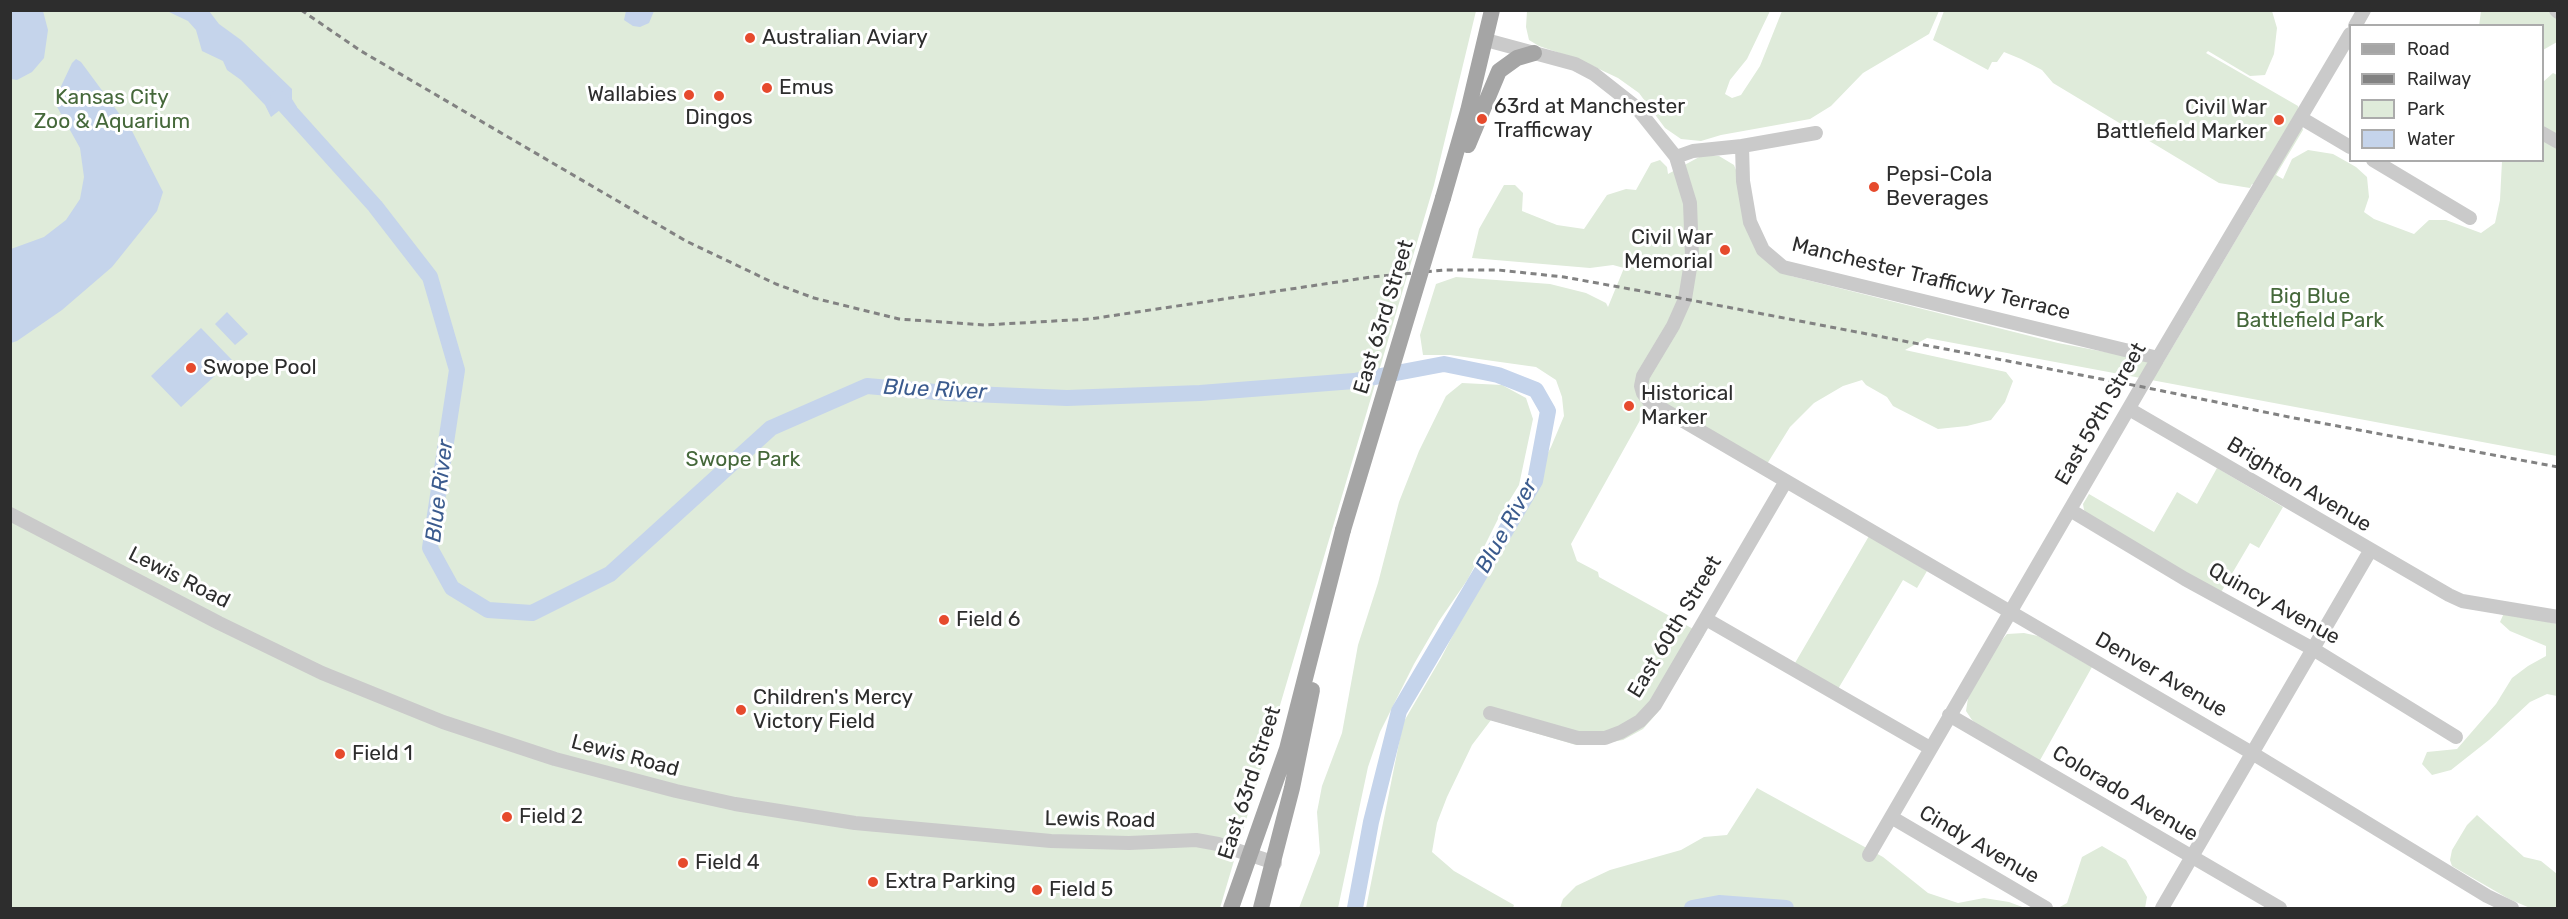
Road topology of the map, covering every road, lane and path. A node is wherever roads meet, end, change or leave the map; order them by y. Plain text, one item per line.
1 (1492, 10) edge
2 (2349, 36) edge
3 (1486, 40) junction
4 (1534, 53) junction
5 (2301, 118) junction
6 (1816, 133) dead end
7 (2544, 134) edge
8 (2558, 142) edge
9 (1742, 146) junction
10 (2349, 146) edge
11 (1676, 158) junction
12 (2376, 162) edge
13 (1443, 198) junction
14 (2470, 218) dead end
15 (2158, 358) junction
16 (2129, 409) junction
17 (1786, 481) junction
18 (2070, 510) junction
19 (10, 514) edge
20 (2370, 551) junction
21 (2010, 612) junction
22 (2558, 617) edge
23 (1706, 619) junction
24 (1316, 635) junction
25 (2313, 649) junction
26 (1491, 713) dead end
27 (1949, 715) junction
28 (2456, 737) dead end
29 (1930, 748) junction
30 (2252, 753) junction
31 (1891, 818) junction
32 (1250, 855) junction
33 (1869, 855) dead end
34 (2192, 858) junction
35 (1275, 863) junction
36 (1231, 909) edge
37 (1262, 909) edge
38 (2046, 909) edge
39 (2162, 909) edge
40 (2280, 909) edge
41 (2512, 909) edge

1 - 3 main road, East 63rd Street
2 - 5 street, East 59th Street
3 - 4 street
3 - 13 main road, East 63rd Street
4 - 11 street
4 - 13 main road
5 - 10 street
5 - 15 street, East 59th Street
6 - 9 street
7 - 8 street
9 - 11 street
9 - 15 street, Manchester Trafficwy Terrace
11 - 17 street, Denver Avenue
12 - 14 street
13 - 24 main road, East 63rd Street, bridge
15 - 16 street, East 59th Street
16 - 18 street, East 59th Street
16 - 20 street, Brighton Avenue
17 - 21 street, Denver Avenue
17 - 23 street, East 60th Street
18 - 21 street, East 59th Street
18 - 25 street, Quincy Avenue
19 - 32 street, Lewis Road
20 - 22 street, Brighton Avenue
20 - 25 street
21 - 27 street, East 59th Street
21 - 30 street, Denver Avenue
23 - 26 street, East 60th Street
23 - 29 street
24 - 32 main road, East 63rd Street
24 - 35 main road, East 63rd Street
25 - 28 street, Quincy Avenue
25 - 30 street
27 - 29 street, East 59th Street
27 - 34 street, Colorado Avenue
29 - 31 street, East 59th Street
30 - 34 street
30 - 41 street, Denver Avenue
31 - 33 street, East 59th Street
31 - 38 street, Cindy Avenue
32 - 35 street, Lewis Road
32 - 36 main road, East 63rd Street
34 - 39 street
34 - 40 street, Colorado Avenue
35 - 37 main road, East 63rd Street

